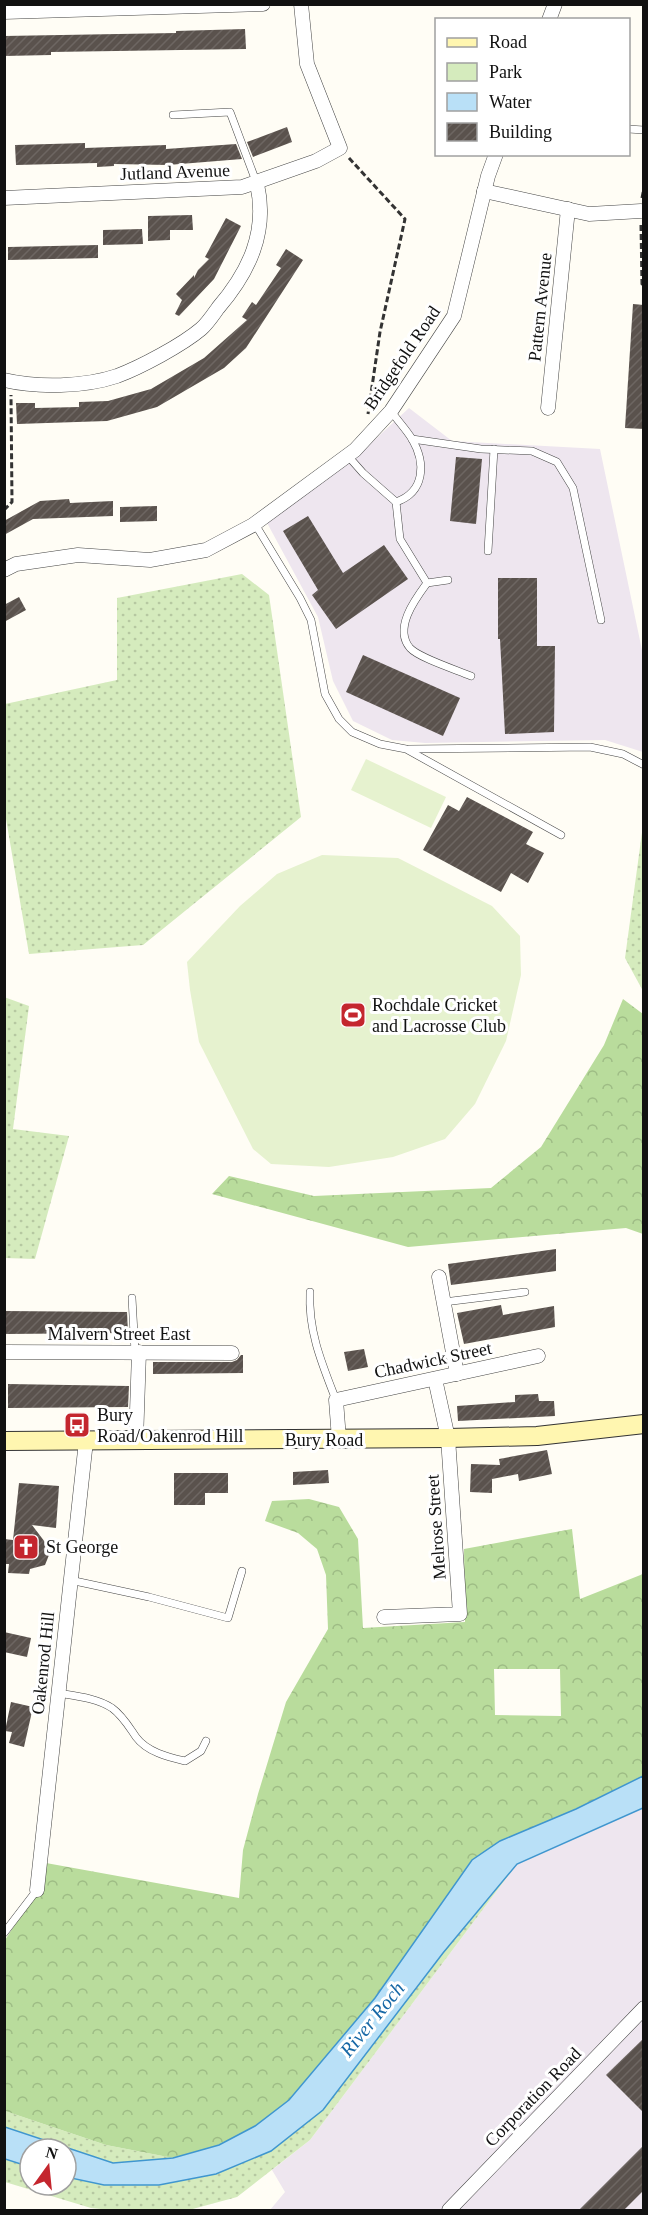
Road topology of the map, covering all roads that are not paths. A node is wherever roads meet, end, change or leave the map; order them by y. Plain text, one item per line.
1 (263, 4) edge
2 (301, 4) edge
3 (136, 7) edge
4 (4, 12) edge
5 (173, 115) dead end
6 (495, 156) edge
7 (257, 184) junction
8 (484, 191) junction
9 (4, 198) edge
10 (568, 209) junction
11 (641, 211) road end
12 (7, 381) edge
13 (548, 408) dead end
14 (391, 411) junction
15 (412, 440) junction
16 (494, 449) junction
17 (348, 456) junction
18 (396, 502) junction
19 (254, 524) junction
20 (488, 551) dead end
21 (4, 570) edge
22 (448, 580) dead end
23 (427, 583) junction
24 (601, 620) dead end
25 (471, 676) dead end
26 (406, 749) junction
27 (644, 765) edge
28 (561, 835) dead end
29 (439, 1277) dead end
30 (310, 1292) dead end
31 (525, 1292) dead end
32 (132, 1298) dead end
33 (444, 1302) junction
34 (4, 1352) edge
35 (137, 1352) junction
36 (232, 1353) dead end
37 (538, 1356) dead end
38 (457, 1374) junction
39 (435, 1378) junction
40 (336, 1400) junction
41 (644, 1424) edge
42 (448, 1438) junction
43 (339, 1439) junction
44 (4, 1441) edge
45 (86, 1441) junction
46 (136, 1441) junction
47 (242, 1571) dead end
48 (70, 1580) junction
49 (384, 1617) dead end
50 (58, 1693) junction
51 (206, 1741) dead end
52 (37, 1890) joint
53 (4, 1933) edge
54 (644, 2008) edge
55 (449, 2211) edge

1 - 3 street
2 - 7 street, Jutland Avenue
3 - 4 street
5 - 7 lane
6 - 8 street, Bridgefold Road
7 - 9 street, Jutland Avenue
7 - 12 street
8 - 10 street
8 - 14 street, Bridgefold Road
10 - 11 street
10 - 13 street, Pattern Avenue
14 - 15 lane
14 - 17 street, Bridgefold Road
15 - 16 lane
15 - 18 lane
16 - 20 lane
16 - 24 lane
17 - 18 lane
17 - 19 street, Bridgefold Road
18 - 23 lane
19 - 21 street, Bridgefold Road
19 - 26 lane
22 - 23 lane
23 - 25 lane
26 - 27 lane
26 - 28 lane
29 - 33 street
30 - 40 lane
31 - 33 lane
32 - 35 lane
33 - 38 street
34 - 35 street, Malvern Street East
35 - 36 street, Malvern Street East
35 - 46 street
37 - 38 street, Chadwick Street
38 - 39 street, Chadwick Street
39 - 40 street, Chadwick Street
39 - 42 street, Melrose Street
40 - 43 street
41 - 42 main road, Bury Road
42 - 43 main road, Bury Road
42 - 49 street, Melrose Street
43 - 46 main road, Bury Road
44 - 45 main road, Bury Road
45 - 46 main road, Bury Road
45 - 48 street, Oakenrod Hill
47 - 48 lane
48 - 50 street, Oakenrod Hill
50 - 51 lane
50 - 52 street, Oakenrod Hill
52 - 53 lane
54 - 55 street, Corporation Road

